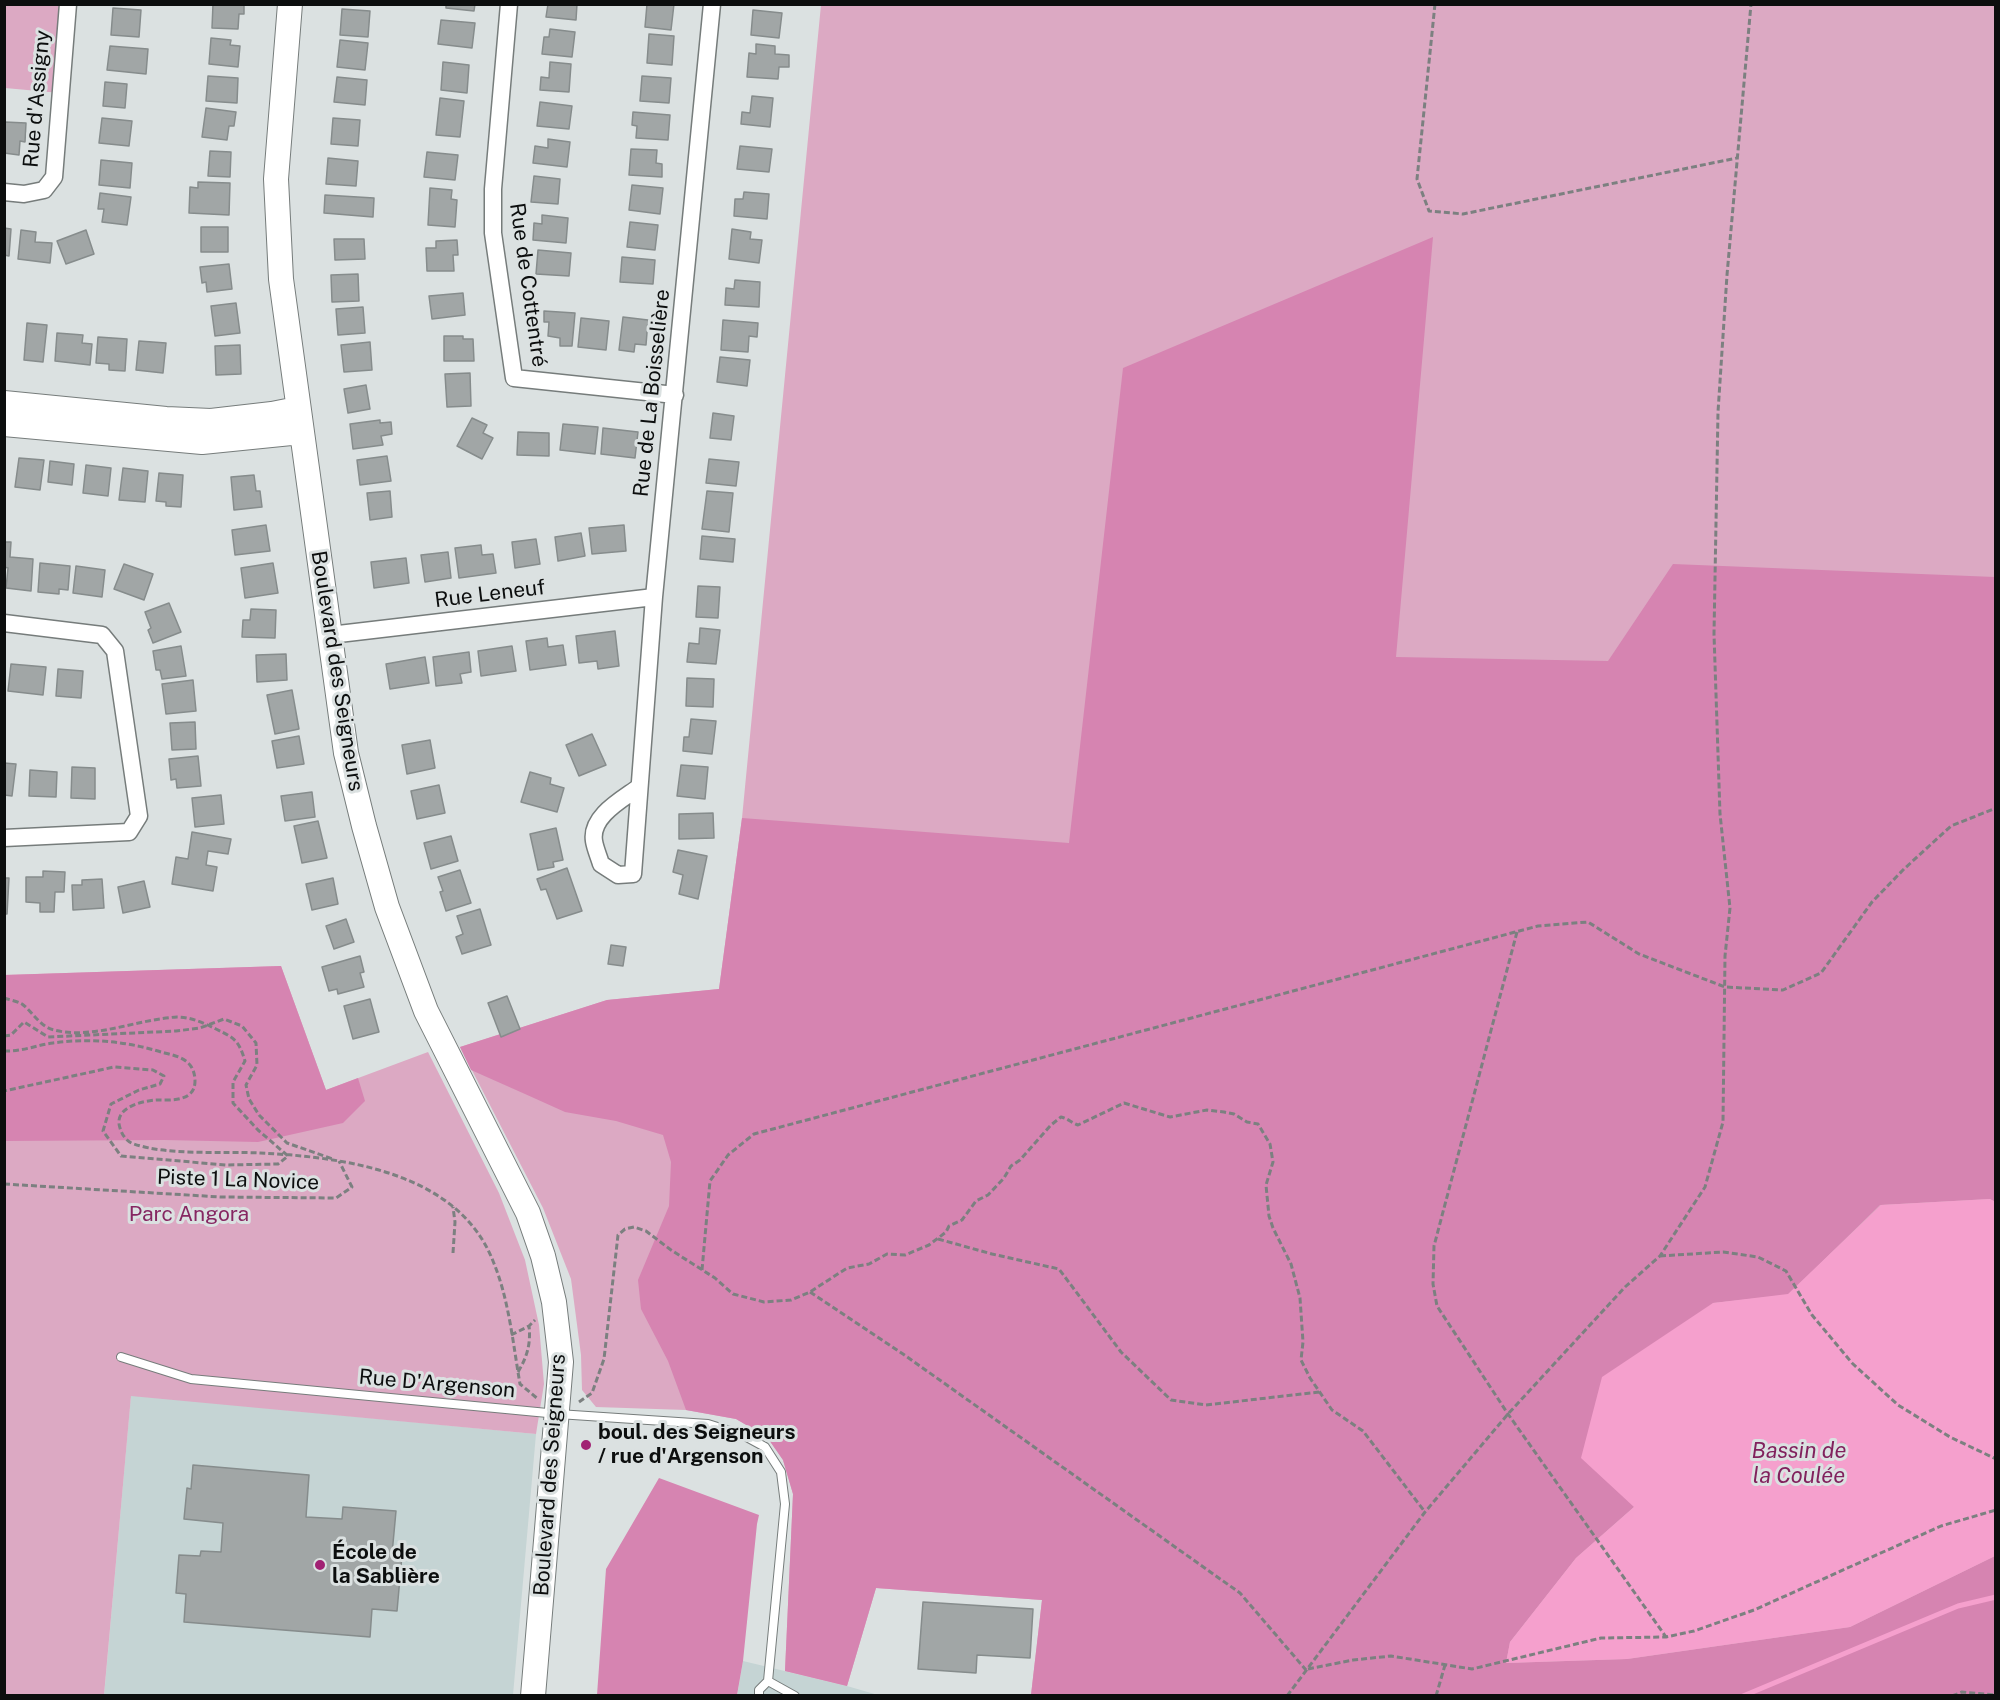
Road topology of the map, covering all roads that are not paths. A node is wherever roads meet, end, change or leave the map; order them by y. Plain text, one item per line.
1 (68, 4) edge
2 (290, 4) edge
3 (509, 4) edge
4 (712, 4) edge
5 (4, 192) edge
6 (675, 395) junction
7 (4, 403) edge
8 (299, 420) junction
9 (4, 424) edge
10 (654, 597) junction
11 (4, 623) edge
12 (330, 635) junction
13 (639, 787) junction
14 (4, 838) edge
15 (121, 1357) dead end
16 (558, 1414) junction
17 (768, 1681) junction
18 (533, 1695) edge
19 (759, 1695) edge
20 (795, 1695) edge

1 - 5 street, Rue d'Assigny
2 - 8 street, Boulevard des Seigneurs
3 - 6 street, Rue de Cottentré
4 - 6 street, Rue de La Boisselière
6 - 10 street, Rue de La Boisselière
7 - 8 street
8 - 9 street
8 - 12 street, Boulevard des Seigneurs
10 - 12 street, Rue Leneuf
10 - 13 street, Rue de La Boisselière
11 - 14 street
12 - 16 street, Boulevard des Seigneurs
13 - 13 street, Rue de La Boisselière
15 - 16 lane, Rue D'Argenson
16 - 17 lane, Rue D'Argenson
16 - 18 street, Boulevard des Seigneurs
17 - 19 lane
17 - 20 lane

